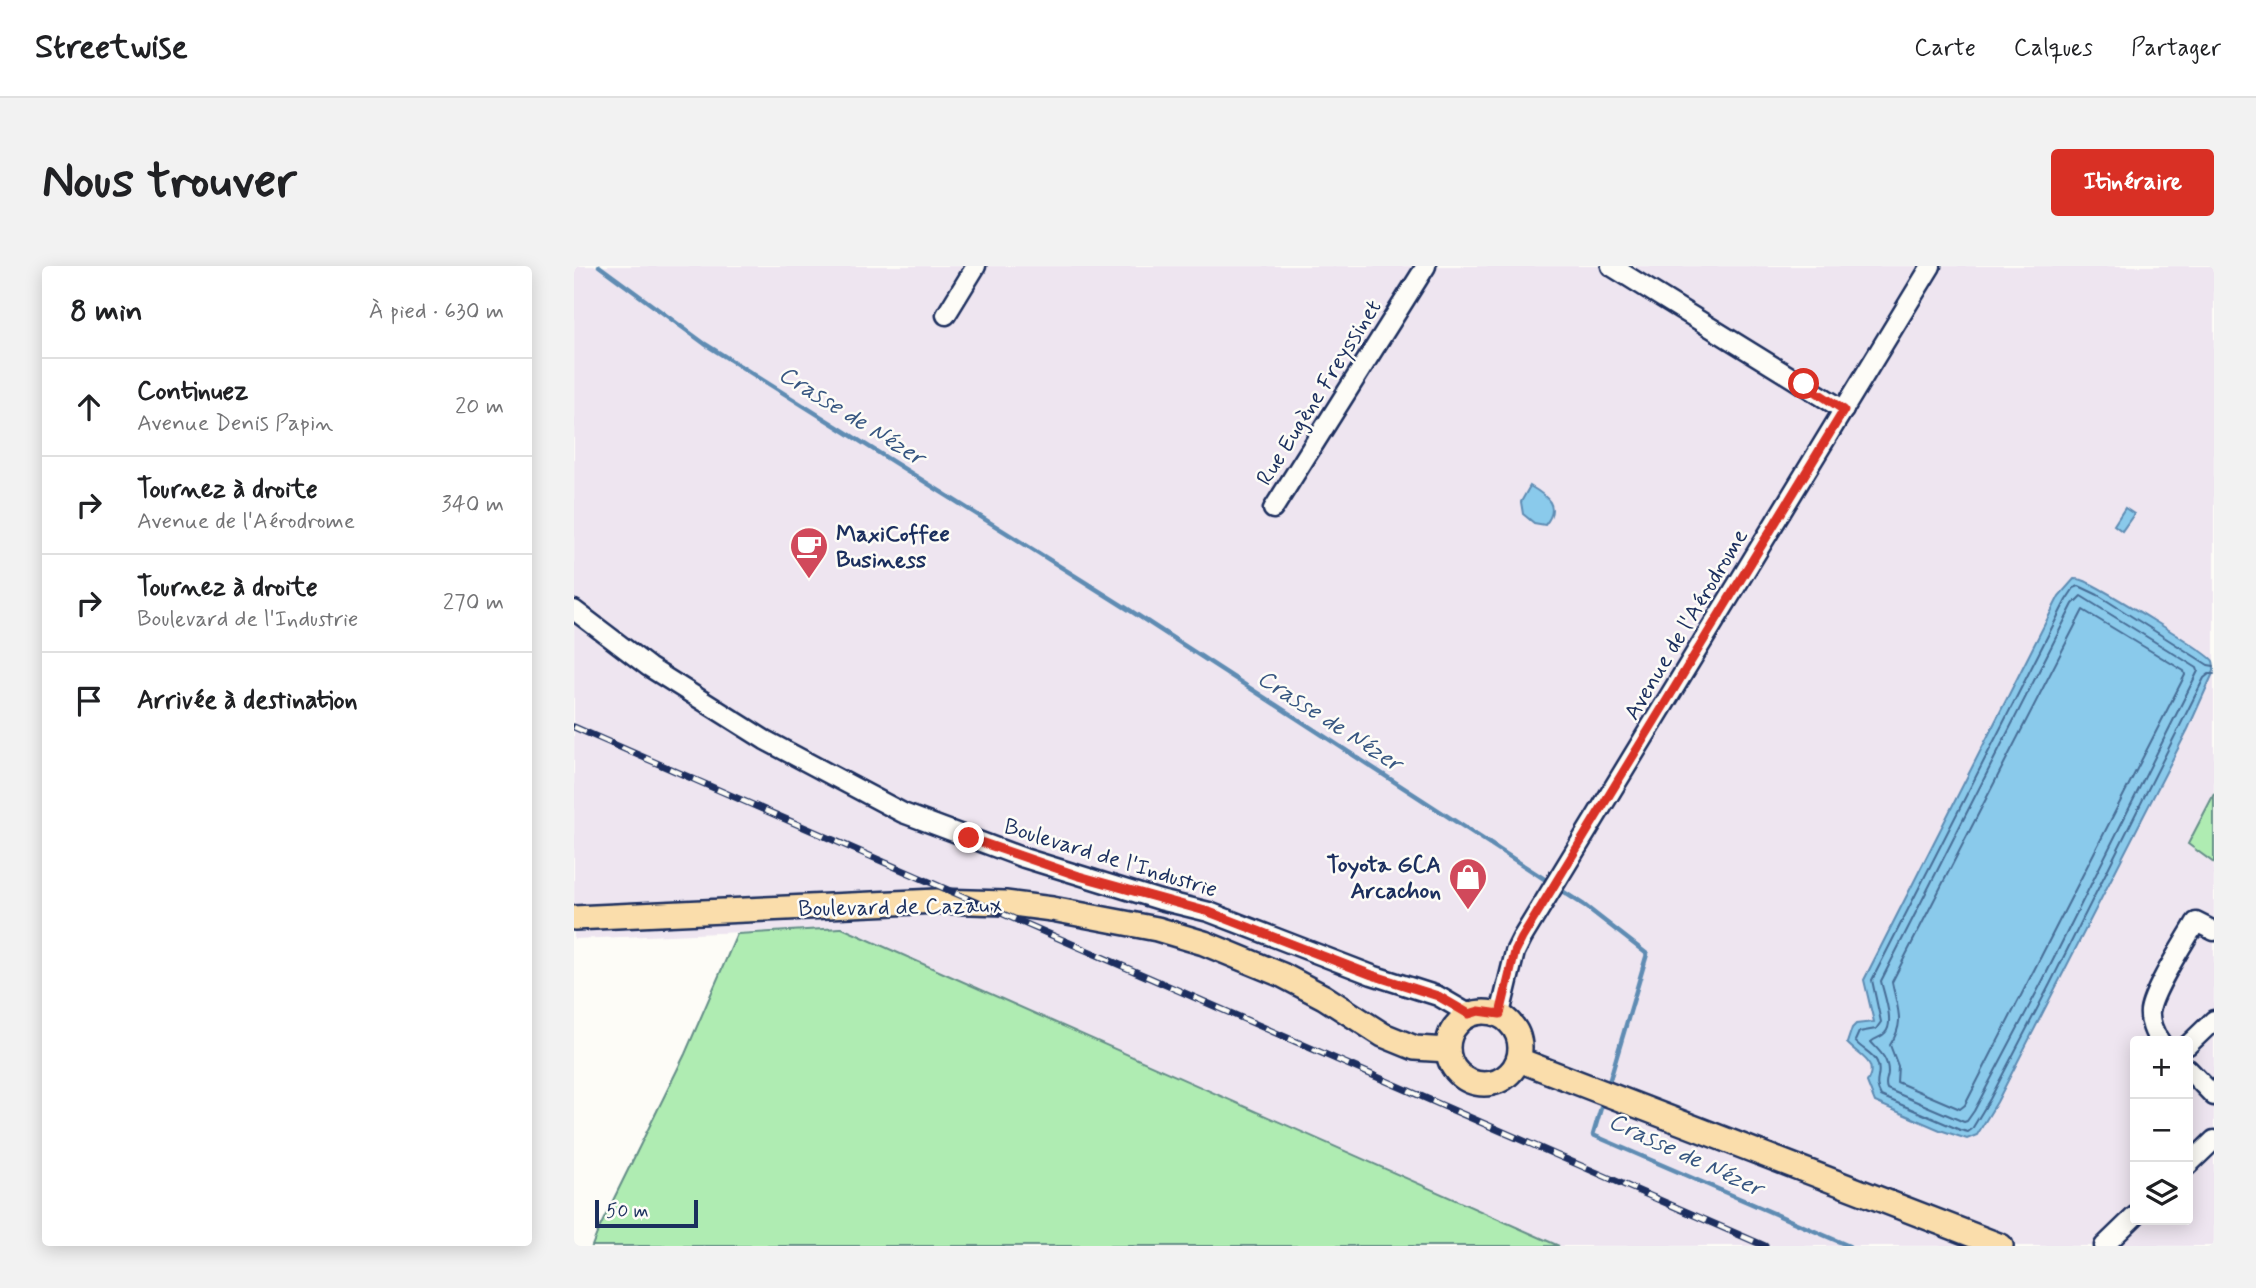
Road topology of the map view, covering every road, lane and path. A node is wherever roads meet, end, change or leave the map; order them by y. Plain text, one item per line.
1 (976, 266) edge
2 (1426, 266) edge
3 (1611, 266) edge
4 (1931, 266) edge
5 (946, 315) dead end
6 (1844, 410) junction
7 (1273, 509) dead end
8 (574, 610) edge
9 (574, 918) edge
10 (2214, 932) edge
11 (1469, 1014) junction
12 (1500, 1014) junction
13 (2214, 1020) edge
14 (2156, 1036) edge
15 (2193, 1040) edge
16 (1448, 1050) junction
17 (1518, 1060) junction
18 (2193, 1074) edge
19 (2214, 1096) edge
20 (2214, 1140) edge
21 (2191, 1162) edge
22 (2130, 1221) edge
23 (2001, 1246) edge
24 (2104, 1246) edge

1 - 5 street
2 - 7 street, Rue Eugène Freyssinet
3 - 6 street
4 - 6 street, Avenue de l'Aérodrome
6 - 12 street, Avenue de l'Aérodrome
8 - 11 street, Boulevard de l'Industrie
9 - 16 main road, Boulevard de Cazaux
10 - 14 street
11 - 12 main road
11 - 16 main road
12 - 17 main road
13 - 15 street
16 - 17 main road
17 - 23 main road
18 - 19 street
20 - 21 street
22 - 24 street

